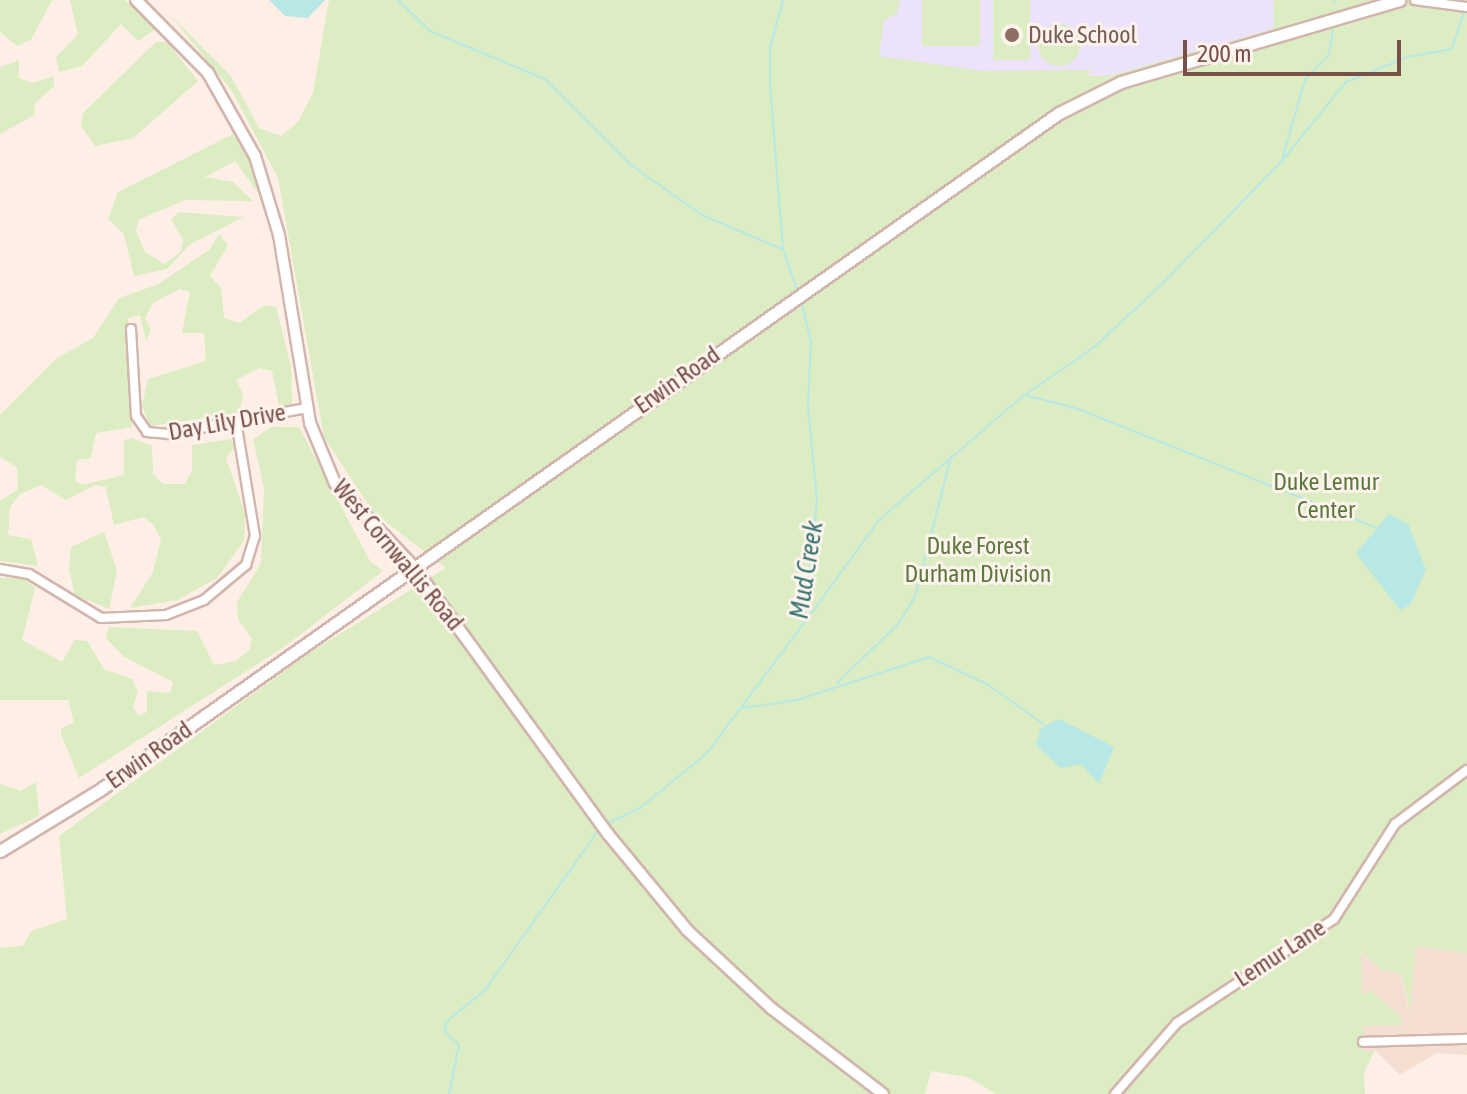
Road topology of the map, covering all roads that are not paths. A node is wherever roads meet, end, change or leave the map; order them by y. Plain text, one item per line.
1 (136, 0) edge
2 (1399, 0) edge
3 (1415, 0) edge
4 (1467, 7) edge
5 (131, 329) dead end
6 (307, 408) junction
7 (236, 421) junction
8 (414, 567) junction
9 (0, 569) edge
10 (1467, 770) edge
11 (0, 851) edge
12 (1467, 1039) edge
13 (1363, 1042) dead end
14 (883, 1094) edge
15 (1115, 1094) edge

1 - 6 street, West Cornwallis Road
2 - 8 main road, Erwin Road
3 - 4 street
5 - 7 street, Day Lily Drive
6 - 7 street, Day Lily Drive
6 - 8 street, West Cornwallis Road
7 - 9 street
8 - 11 main road, Erwin Road
8 - 14 street, West Cornwallis Road
10 - 15 street, Lemur Lane
12 - 13 street

